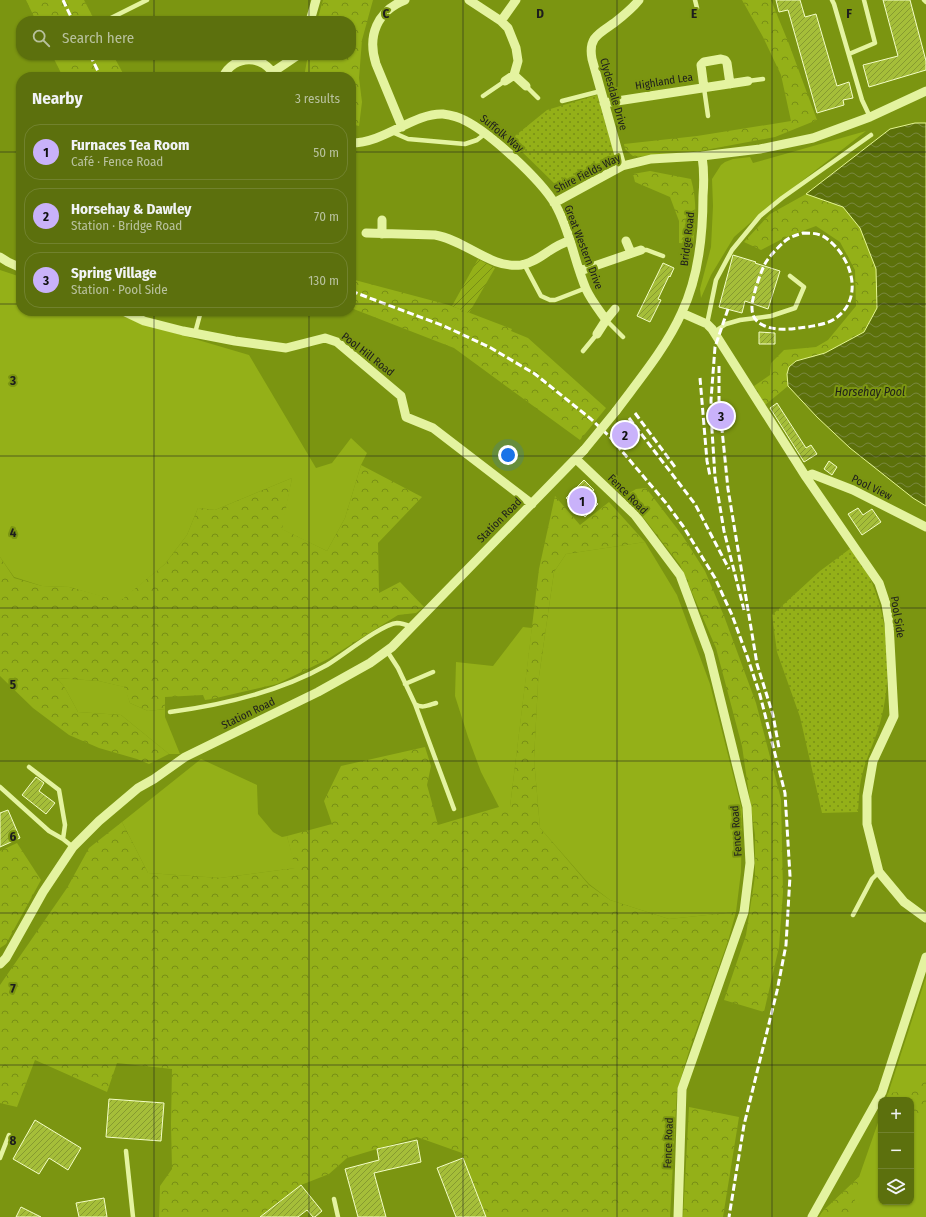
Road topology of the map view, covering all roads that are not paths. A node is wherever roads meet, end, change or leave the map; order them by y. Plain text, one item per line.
1 (147, 0) edge
2 (316, 0) edge
3 (405, 0) edge
4 (469, 0) edge
5 (516, 0) edge
6 (639, 0) edge
7 (695, 0) edge
8 (832, 0) edge
9 (864, 0) edge
10 (697, 8) dead end
11 (115, 16) edge
12 (311, 16) edge
13 (501, 21) junction
14 (849, 54) junction
15 (242, 60) edge
16 (253, 60) edge
17 (292, 60) edge
18 (227, 72) edge
19 (272, 72) edge
20 (278, 72) edge
21 (514, 75) junction
22 (763, 79) dead end
23 (505, 81) joint
24 (748, 81) joint
25 (730, 84) junction
26 (526, 86) joint
27 (704, 88) junction
28 (601, 91) junction
29 (926, 91) edge
30 (482, 96) dead end
31 (538, 98) dead end
32 (562, 101) dead end
33 (604, 103) junction
34 (708, 116) dead end
35 (870, 117) junction
36 (402, 127) junction
37 (392, 132) junction
38 (486, 133) junction
39 (871, 135) dead end
40 (356, 142) edge
41 (702, 156) junction
42 (622, 166) junction
43 (554, 203) junction
44 (382, 220) dead end
45 (366, 234) dead end
46 (382, 234) junction
47 (570, 241) junction
48 (626, 241) dead end
49 (641, 250) joint
50 (631, 253) junction
51 (663, 256) dead end
52 (0, 257) edge
53 (524, 264) junction
54 (16, 266) edge
55 (580, 271) junction
56 (790, 276) dead end
57 (586, 288) junction
58 (615, 309) dead end
59 (682, 313) junction
60 (134, 316) edge
61 (200, 316) edge
62 (606, 320) junction
63 (707, 324) junction
64 (714, 332) junction
65 (195, 333) junction
66 (597, 334) joint
67 (623, 336) dead end
68 (583, 351) dead end
69 (576, 459) junction
70 (806, 477) junction
71 (532, 504) junction
72 (926, 527) edge
73 (412, 627) junction
74 (387, 651) junction
75 (433, 672) dead end
76 (405, 684) junction
77 (436, 702) dead end
78 (415, 704) junction
79 (170, 712) dead end
80 (29, 767) dead end
81 (0, 787) edge
82 (454, 809) dead end
83 (63, 839) junction
84 (73, 847) junction
85 (879, 872) junction
86 (853, 915) dead end
87 (926, 918) edge
88 (926, 957) edge
89 (0, 964) edge
90 (9, 1135) dead end
91 (126, 1151) dead end
92 (0, 1158) edge
93 (334, 1199) dead end
94 (133, 1217) edge
95 (338, 1217) edge
96 (678, 1217) edge
97 (812, 1217) edge

1 - 11 lane
2 - 12 street
3 - 36 street
4 - 13 street
5 - 13 street
6 - 28 street, Clydesdale Drive
7 - 10 lane
8 - 14 lane
9 - 14 lane
13 - 21 street
14 - 35 lane
15 - 18 street
16 - 19 street
17 - 20 street
21 - 23 street
21 - 26 street
22 - 24 lane
23 - 30 lane
24 - 25 street, Highland Lea
25 - 27 street, Highland Lea
25 - 27 street, Highland Lea
26 - 31 lane
27 - 33 street, Highland Lea
27 - 34 lane
28 - 32 lane
28 - 33 street, Clydesdale Drive
29 - 35 street
33 - 42 street, Clydesdale Drive
35 - 41 street
36 - 37 street, Suffolk Way
36 - 38 street, Suffolk Way
37 - 38 lane
37 - 40 street, Suffolk Way
38 - 43 street, Suffolk Way
39 - 63 lane
41 - 42 street, Shire Fields Way
41 - 59 street, Bridge Road
42 - 43 street, Shire Fields Way
43 - 47 street, Great Western Drive
44 - 46 street
45 - 46 street
46 - 53 street
47 - 53 street
47 - 55 street, Great Western Drive
48 - 50 street
49 - 50 street
49 - 51 lane
50 - 55 street
52 - 54 street
53 - 57 lane
55 - 57 street, Great Western Drive
56 - 64 lane
57 - 62 street, Great Western Drive
58 - 62 street
59 - 63 street, Pool Side
59 - 69 street, Bridge Road, bridge
60 - 65 street, Pool Hill Road
61 - 65 lane
62 - 66 street
62 - 67 lane
63 - 64 street, Pool Side
64 - 70 street, Pool Side
65 - 71 street, Pool Hill Road
66 - 68 lane
69 - 71 street, Bridge Road
69 - 96 street, Fence Road
70 - 72 street, Pool View
70 - 85 street, Pool Side
71 - 73 street, Station Road
73 - 74 street, Station Road
73 - 79 lane
74 - 76 lane
74 - 84 street, Station Road
75 - 76 lane
76 - 78 lane
77 - 78 lane
78 - 82 lane
80 - 83 lane
81 - 83 lane
83 - 84 lane
84 - 89 street, Station Road
85 - 86 lane
85 - 87 street, Pool Side
88 - 97 street
90 - 92 lane
91 - 94 lane
93 - 95 lane

